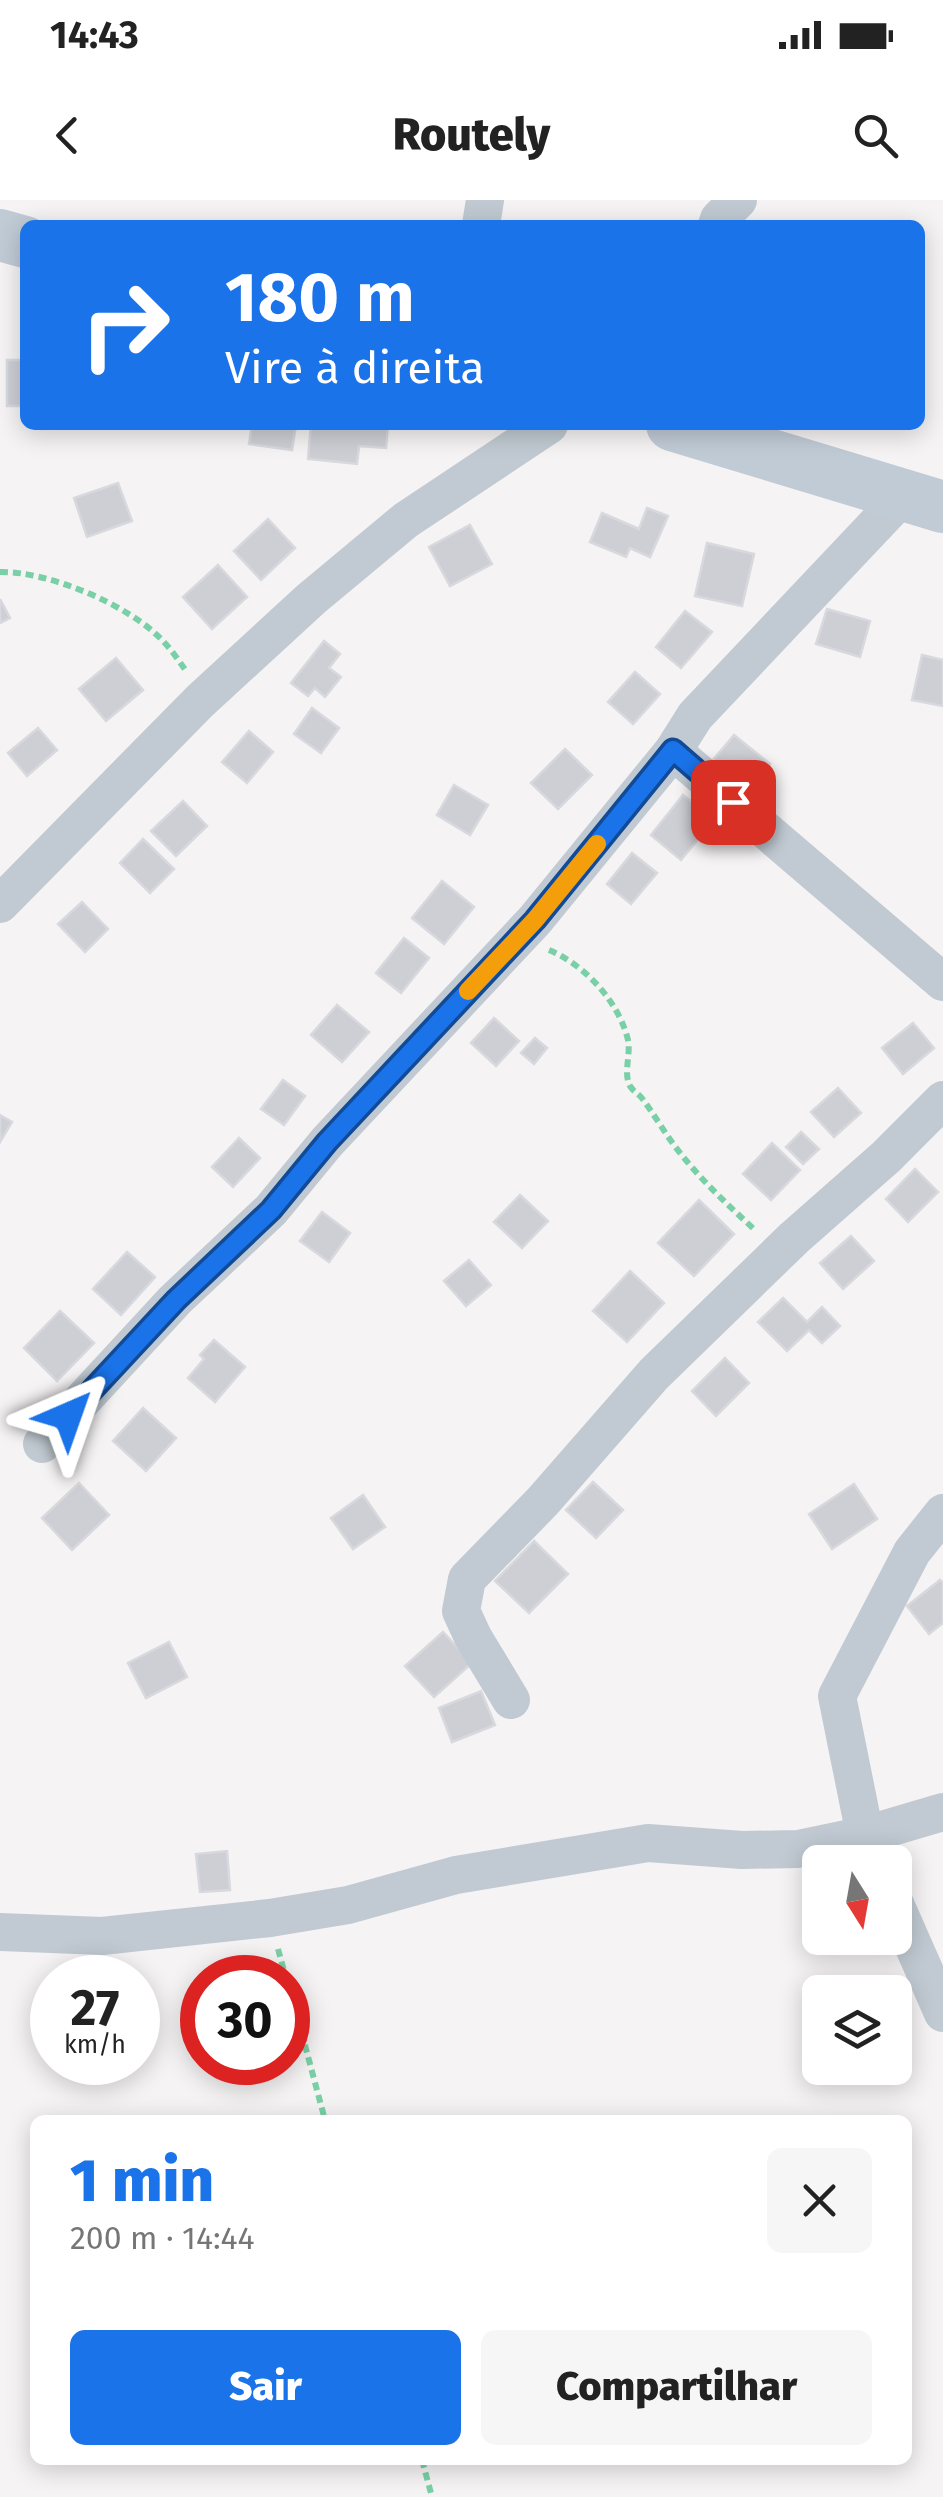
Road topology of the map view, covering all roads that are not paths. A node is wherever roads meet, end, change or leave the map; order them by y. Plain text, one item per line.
1 (738, 200) edge
2 (718, 220) edge
3 (541, 430) edge
4 (689, 430) edge
5 (924, 501) edge
6 (673, 750) junction
7 (0, 904) edge
8 (943, 982) edge
9 (943, 1100) edge
10 (42, 1444) dead end
11 (943, 1513) edge
12 (511, 1700) dead end
13 (943, 1812) edge
14 (870, 1845) edge
15 (879, 1845) edge
16 (802, 1849) edge
17 (0, 1932) edge
18 (912, 1943) edge
19 (943, 2013) edge

1 - 2 street
3 - 7 street
4 - 5 main road
5 - 6 street
6 - 8 street
6 - 10 street
9 - 12 street
11 - 14 street
13 - 15 street
16 - 17 street
18 - 19 street

